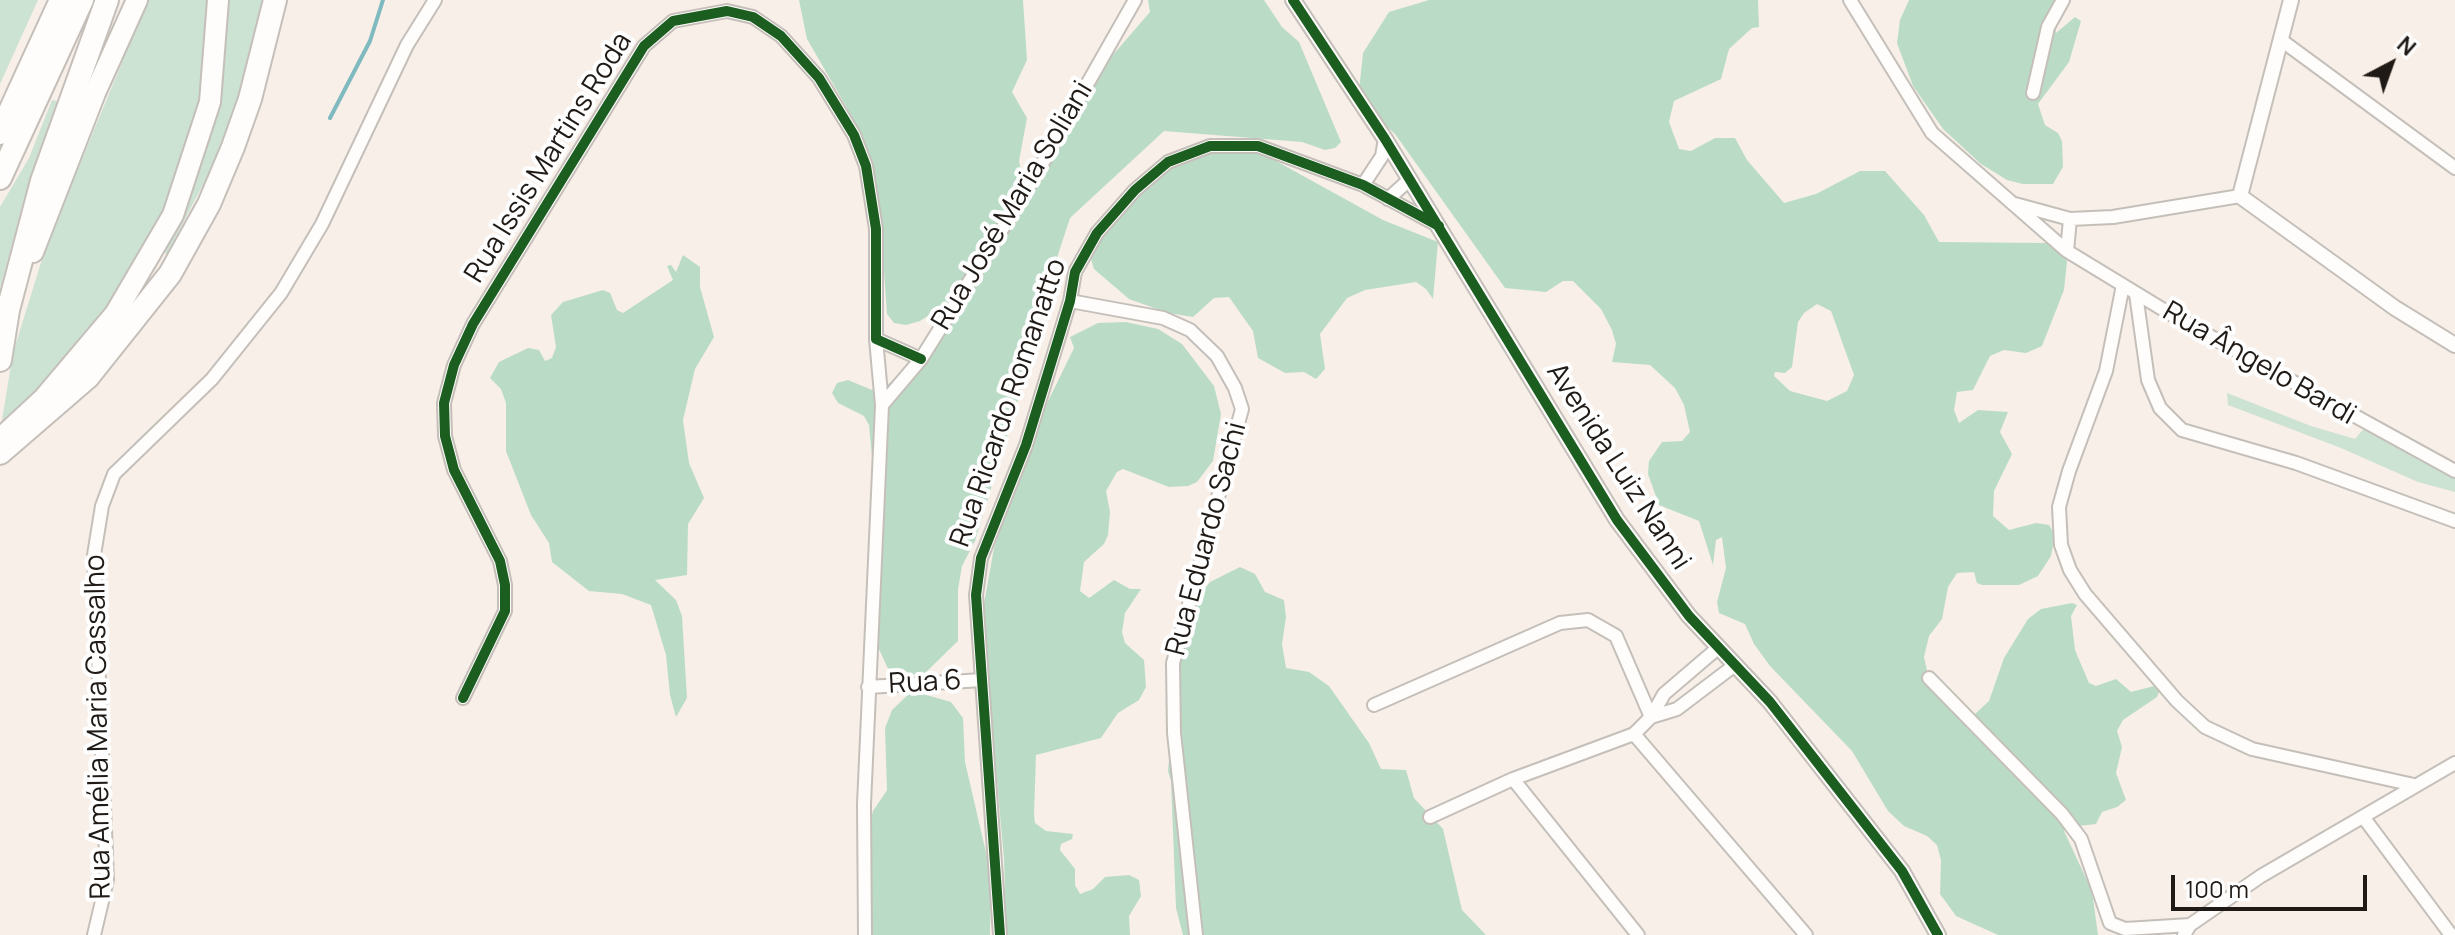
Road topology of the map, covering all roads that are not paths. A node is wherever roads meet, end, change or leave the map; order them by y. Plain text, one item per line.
1 (61, 0) edge
2 (82, 0) edge
3 (107, 0) edge
4 (137, 0) edge
5 (218, 0) edge
6 (275, 0) edge
7 (435, 0) edge
8 (1135, 0) edge
9 (1293, 0) edge
10 (1850, 0) edge
11 (2063, 0) edge
12 (2291, 0) edge
13 (2281, 40) junction
14 (2033, 93) dead end
15 (0, 133) edge
16 (1385, 139) junction
17 (2455, 168) edge
18 (0, 178) edge
19 (1410, 179) junction
20 (1363, 185) junction
21 (2240, 196) junction
22 (1388, 199) junction
23 (2012, 203) junction
24 (2070, 219) junction
25 (1439, 226) junction
26 (2067, 251) junction
27 (2123, 285) junction
28 (2136, 294) junction
29 (1070, 301) junction
30 (876, 339) junction
31 (2455, 345) edge
32 (921, 359) junction
33 (0, 362) edge
34 (882, 405) junction
35 (0, 439) edge
36 (0, 453) edge
37 (2455, 471) edge
38 (2455, 521) edge
39 (1719, 647) junction
40 (1735, 665) junction
41 (1929, 678) dead end
42 (982, 680) junction
43 (868, 687) junction
44 (463, 698) dead end
45 (1374, 705) dead end
46 (1651, 717) junction
47 (1634, 734) junction
48 (2455, 763) edge
49 (1513, 779) junction
50 (2414, 785) junction
51 (1430, 817) dead end
52 (2364, 818) junction
53 (2187, 930) edge
54 (2116, 931) edge
55 (94, 935) edge
56 (865, 935) edge
57 (1000, 935) edge
58 (1196, 935) edge
59 (1638, 935) edge
60 (1806, 935) edge
61 (1938, 935) edge
62 (2451, 935) edge

1 - 15 highway
2 - 18 highway
3 - 33 highway
4 - 33 highway
5 - 35 highway
6 - 36 highway
7 - 55 street, Rua Amélia Maria Cassalho
8 - 32 street, Rua José Maria Soliani
9 - 16 street, Avenida Luiz Nanni
10 - 23 street, Rua Ângelo Bardi
11 - 14 street
12 - 13 street
13 - 17 street
13 - 21 street
16 - 19 street, Avenida Luiz Nanni
16 - 20 street
19 - 22 street
19 - 25 street, Avenida Luiz Nanni
20 - 22 street, Rua Ricardo Romanatto
20 - 29 street, Rua Ricardo Romanatto
21 - 24 street
21 - 31 street
22 - 25 street, Rua Ricardo Romanatto
23 - 24 street
23 - 26 street, Rua Ângelo Bardi
24 - 26 street
25 - 39 street, Avenida Luiz Nanni
26 - 27 street, Rua Ângelo Bardi
27 - 28 street, Rua Ângelo Bardi
27 - 50 street
28 - 37 street, Rua Ângelo Bardi
28 - 38 street
29 - 42 street, Rua Ricardo Romanatto
29 - 58 street, Rua Eduardo Sachi
30 - 32 street
30 - 34 street
30 - 44 street, Rua Issis Martins Roda
32 - 34 street, Rua José Maria Soliani
34 - 43 street
39 - 40 street, Avenida Luiz Nanni
39 - 46 street
40 - 46 street
40 - 61 street, Avenida Luiz Nanni
41 - 54 street
42 - 43 street, Rua 6
42 - 57 street, Rua Ricardo Romanatto
43 - 56 street
45 - 46 street
46 - 47 street
47 - 49 street
47 - 60 street
48 - 50 street
49 - 51 street
49 - 59 street
50 - 52 street
52 - 53 street
52 - 62 street
53 - 54 street

